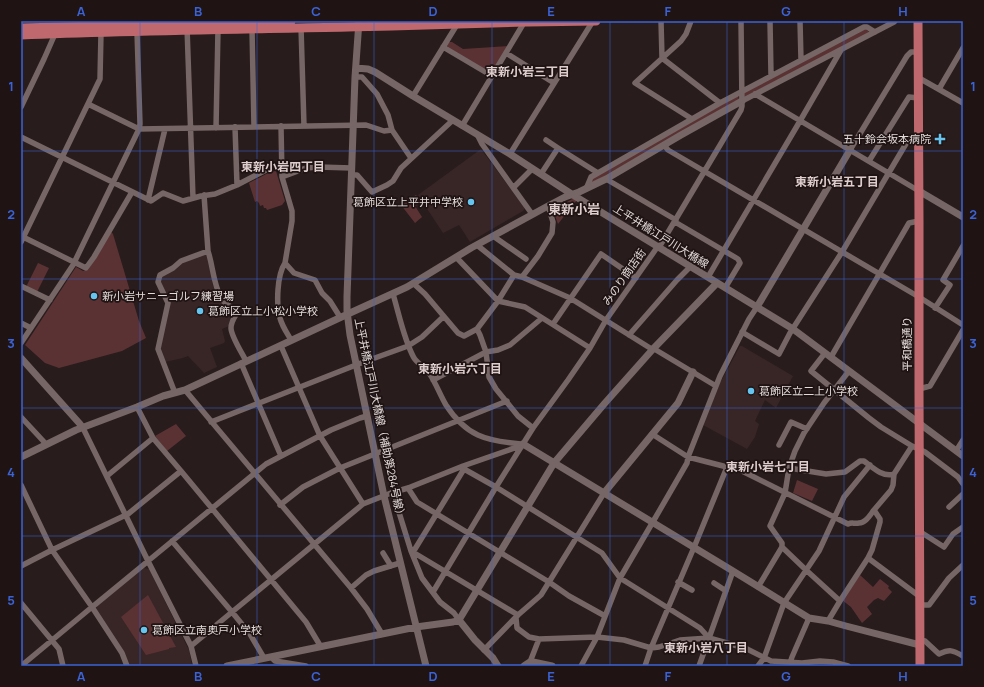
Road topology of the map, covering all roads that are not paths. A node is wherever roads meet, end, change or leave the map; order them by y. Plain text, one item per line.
1 (291, 21) edge
2 (528, 21) edge
3 (593, 21) edge
4 (596, 21) edge
5 (661, 21) edge
6 (691, 21) edge
7 (741, 21) edge
8 (770, 21) edge
9 (800, 21) edge
10 (895, 21) edge
11 (918, 21) edge
12 (244, 22) edge
13 (458, 23) junction
14 (45, 24) edge
15 (86, 24) edge
16 (359, 24) edge
17 (187, 25) edge
18 (137, 26) edge
19 (301, 27) junction
20 (21, 28) edge
21 (218, 29) junction
22 (252, 29) junction
23 (875, 32) junction
24 (101, 33) junction
25 (55, 34) junction
26 (21, 35) edge
27 (443, 47) junction
28 (963, 48) edge
29 (841, 50) junction
30 (918, 52) junction
31 (506, 53) junction
32 (662, 58) junction
33 (801, 60) junction
34 (356, 68) junction
35 (492, 76) junction
36 (771, 76) junction
37 (355, 77) junction
38 (919, 78) junction
39 (554, 83) junction
40 (939, 89) junction
41 (741, 91) junction
42 (755, 94) junction
43 (413, 96) junction
44 (919, 98) junction
45 (742, 101) junction
46 (720, 103) junction
47 (963, 103) edge
48 (88, 104) junction
49 (21, 107) edge
50 (692, 119) junction
51 (453, 120) junction
52 (800, 121) junction
53 (354, 125) junction
54 (281, 126) junction
55 (304, 126) junction
56 (462, 126) junction
57 (235, 127) junction
58 (254, 127) junction
59 (190, 128) junction
60 (216, 128) junction
61 (139, 129) junction
62 (165, 129) junction
63 (392, 130) junction
64 (478, 136) junction
65 (21, 137) edge
66 (919, 138) junction
67 (546, 140) dead end
68 (664, 145) junction
69 (558, 148) junction
70 (850, 150) junction
71 (510, 154) junction
72 (62, 158) junction
73 (411, 158) junction
74 (869, 161) junction
75 (281, 167) junction
76 (532, 169) junction
77 (352, 171) junction
78 (704, 172) junction
79 (598, 173) junction
80 (541, 174) junction
81 (889, 174) junction
82 (282, 177) junction
83 (606, 179) junction
84 (113, 183) junction
85 (237, 185) junction
86 (514, 187) junction
87 (586, 189) junction
88 (919, 191) junction
89 (132, 192) junction
90 (204, 195) junction
91 (573, 195) junction
92 (193, 198) junction
93 (148, 200) junction
94 (753, 200) junction
95 (548, 206) junction
96 (532, 214) junction
97 (963, 217) edge
98 (675, 221) junction
99 (919, 221) junction
100 (803, 230) junction
101 (494, 236) junction
102 (22, 239) edge
103 (477, 245) junction
104 (963, 246) edge
105 (658, 247) junction
106 (723, 250) junction
107 (208, 251) junction
108 (842, 252) junction
109 (456, 257) junction
110 (526, 259) dead end
111 (74, 262) junction
112 (285, 263) junction
113 (690, 266) junction
114 (514, 274) junction
115 (879, 274) junction
116 (522, 277) junction
117 (708, 277) junction
118 (636, 278) junction
119 (716, 283) junction
120 (414, 284) junction
121 (21, 286) edge
122 (725, 288) junction
123 (393, 294) junction
124 (570, 298) junction
125 (919, 298) junction
126 (50, 300) junction
127 (498, 301) junction
128 (756, 307) junction
129 (935, 308) junction
130 (347, 314) junction
131 (340, 317) junction
132 (443, 317) junction
133 (542, 318) junction
134 (606, 320) junction
135 (21, 323) edge
136 (553, 324) junction
137 (963, 325) edge
138 (31, 328) junction
139 (477, 329) junction
140 (793, 329) junction
141 (963, 330) edge
142 (742, 332) junction
143 (629, 335) junction
144 (291, 340) junction
145 (21, 343) edge
146 (281, 346) junction
147 (408, 346) junction
148 (590, 348) junction
149 (653, 349) junction
150 (486, 352) junction
151 (828, 355) junction
152 (21, 358) edge
153 (244, 362) junction
154 (356, 364) junction
155 (849, 371) junction
156 (693, 372) junction
157 (433, 380) junction
158 (299, 386) junction
159 (716, 386) junction
160 (919, 389) junction
161 (185, 390) junction
162 (835, 390) junction
163 (175, 393) junction
164 (507, 401) junction
165 (258, 403) junction
166 (137, 408) junction
167 (367, 416) junction
168 (21, 417) edge
169 (457, 421) junction
170 (211, 422) junction
171 (919, 423) junction
172 (83, 428) junction
173 (533, 428) junction
174 (807, 429) junction
175 (652, 434) junction
176 (320, 436) junction
177 (153, 438) junction
178 (963, 440) edge
179 (46, 444) junction
180 (523, 444) junction
181 (779, 445) dead end
182 (916, 448) junction
183 (956, 451) junction
184 (375, 454) junction
185 (282, 456) junction
186 (963, 456) edge
187 (21, 457) edge
188 (688, 457) junction
189 (554, 463) junction
190 (870, 465) junction
191 (727, 467) junction
192 (340, 468) junction
193 (463, 468) junction
194 (789, 468) junction
195 (181, 471) junction
196 (254, 474) junction
197 (894, 474) junction
198 (107, 476) junction
199 (962, 479) edge
200 (21, 485) edge
201 (496, 487) junction
202 (408, 488) junction
203 (394, 493) junction
204 (604, 493) junction
205 (785, 493) junction
206 (963, 494) edge
207 (384, 496) junction
208 (363, 504) junction
209 (280, 505) junction
210 (528, 507) junction
211 (950, 507) dead end
212 (212, 509) junction
213 (874, 510) junction
214 (437, 514) junction
215 (126, 516) junction
216 (835, 518) junction
217 (653, 523) junction
218 (963, 527) edge
219 (919, 532) junction
220 (468, 533) junction
221 (577, 537) junction
222 (172, 541) junction
223 (314, 545) junction
224 (694, 547) junction
225 (782, 547) junction
226 (52, 550) junction
227 (412, 551) junction
228 (383, 553) dead end
229 (500, 553) junction
230 (868, 558) junction
231 (148, 561) junction
232 (400, 563) junction
233 (963, 565) edge
234 (21, 566) edge
235 (391, 566) junction
236 (806, 570) junction
237 (445, 571) junction
238 (733, 571) junction
239 (620, 578) junction
240 (271, 580) junction
241 (549, 582) junction
242 (678, 582) junction
243 (714, 583) dead end
244 (758, 587) junction
245 (351, 588) junction
246 (477, 590) junction
247 (692, 590) dead end
248 (726, 591) junction
249 (432, 592) junction
250 (840, 601) junction
251 (920, 601) junction
252 (21, 602) edge
253 (784, 603) junction
254 (92, 608) junction
255 (667, 608) junction
256 (232, 612) junction
257 (605, 616) junction
258 (517, 617) junction
259 (810, 618) junction
260 (459, 620) junction
261 (828, 621) junction
262 (416, 627) junction
263 (382, 634) junction
264 (597, 637) junction
265 (709, 638) junction
266 (539, 639) junction
267 (52, 640) junction
268 (920, 643) junction
269 (191, 646) junction
270 (321, 647) junction
271 (650, 648) junction
272 (484, 650) junction
273 (963, 656) edge
274 (268, 658) junction
275 (764, 658) junction
276 (527, 664) edge
277 (789, 664) edge
278 (21, 666) edge
279 (63, 666) edge
280 (127, 666) edge
281 (196, 666) edge
282 (227, 666) edge
283 (306, 666) edge
284 (426, 666) edge
285 (498, 666) edge
286 (552, 666) edge
287 (581, 666) edge
288 (645, 666) edge
289 (699, 666) edge
290 (758, 666) edge
291 (848, 666) edge
292 (920, 666) edge

1 - 12 main road
2 - 3 main road
2 - 13 main road
2 - 31 street
3 - 4 main road
3 - 39 street
5 - 32 street
6 - 32 street
7 - 41 street
8 - 36 street
9 - 33 street
10 - 23 street
11 - 30 main road, 平和橋通り
12 - 17 main road
13 - 16 main road
13 - 27 street
14 - 15 main road
14 - 20 main road
15 - 18 main road
16 - 19 main road
16 - 34 street
17 - 18 main road
17 - 21 main road
17 - 59 street
18 - 24 main road
18 - 61 street
19 - 22 main road
19 - 55 street
21 - 22 main road
21 - 60 street
22 - 58 street
23 - 29 street
23 - 33 street
24 - 25 main road
24 - 48 street
25 - 26 main road
25 - 49 street
27 - 35 street
27 - 43 street
28 - 40 street
29 - 42 street
29 - 52 street
30 - 38 main road, 平和橋通り
30 - 70 street
31 - 35 street
31 - 39 street
32 - 46 street
32 - 50 street
33 - 36 street
34 - 37 street, 上平井橋江戸川大橋線（補助第284号線）
34 - 43 street, 上平井橋江戸川大橋線
35 - 56 street
36 - 41 street
37 - 53 street, 上平井橋江戸川大橋線（補助第284号線）
37 - 63 street
38 - 40 street
38 - 44 main road, 平和橋通り
39 - 71 street
40 - 47 street
41 - 45 street
41 - 46 street
42 - 45 street
42 - 52 street
43 - 51 street, 上平井橋江戸川大橋線
44 - 66 main road, 平和橋通り
44 - 74 street
45 - 68 street
45 - 78 street, みのり商店街
46 - 50 street
48 - 61 street
48 - 72 street
50 - 79 street
51 - 56 street, 上平井橋江戸川大橋線
51 - 73 street
52 - 70 street
52 - 94 street
53 - 55 street
53 - 63 street
53 - 77 street, 上平井橋江戸川大橋線（補助第284号線）
54 - 55 street
54 - 58 street
54 - 75 street
56 - 64 street, 上平井橋江戸川大橋線
57 - 58 street
57 - 60 street
57 - 85 street
59 - 60 street
59 - 62 street
59 - 92 street
61 - 62 street
61 - 84 street
62 - 93 street
63 - 73 street
64 - 71 street, 上平井橋江戸川大橋線
64 - 86 street
65 - 72 street
66 - 81 street
66 - 88 main road, 平和橋通り
67 - 69 street
68 - 78 street
68 - 83 street
69 - 79 street
69 - 80 street
70 - 74 street
70 - 100 street
71 - 76 street, 上平井橋江戸川大橋線
72 - 84 street
72 - 102 street
73 - 77 street
74 - 81 street
75 - 82 street
75 - 85 street
76 - 80 street, 上平井橋江戸川大橋線
76 - 86 street
77 - 82 street
77 - 130 street, 上平井橋江戸川大橋線（補助第284号線）
78 - 94 street
78 - 98 street, みのり商店街
79 - 87 street
80 - 91 street, 上平井橋江戸川大橋線
81 - 88 street
81 - 108 street
82 - 112 street
83 - 87 street
83 - 98 street
84 - 89 street
84 - 111 street
85 - 90 street
86 - 96 street
87 - 91 street
88 - 97 street
88 - 99 main road, 平和橋通り
89 - 93 street
89 - 111 street
90 - 92 street
90 - 107 street
91 - 95 street
91 - 105 street, 上平井橋江戸川大橋線
92 - 93 street
94 - 100 street
94 - 106 street
95 - 96 street
95 - 116 street
96 - 101 street
98 - 105 street, みのり商店街
98 - 106 street
99 - 115 street
99 - 125 main road, 平和橋通り
100 - 108 street
100 - 128 street
101 - 103 street
101 - 110 street
102 - 111 street
103 - 109 street
103 - 114 street
104 - 129 street
105 - 113 street, 上平井橋江戸川大橋線
105 - 118 street, みのり商店街
106 - 117 street
106 - 122 street
107 - 153 street
107 - 163 street
108 - 115 street
108 - 140 street
109 - 120 street
109 - 127 street
111 - 126 street
112 - 131 street
112 - 144 street
113 - 117 street, 上平井橋江戸川大橋線
113 - 143 street
114 - 116 street
114 - 127 street
115 - 125 street
115 - 151 street
116 - 124 street
117 - 119 street, 上平井橋江戸川大橋線
118 - 124 street
118 - 134 street, みのり商店街
119 - 122 street, 上平井橋江戸川大橋線
119 - 149 street
120 - 123 street
120 - 132 street
121 - 126 street
122 - 128 street, 上平井橋江戸川大橋線
123 - 130 street
123 - 147 street
124 - 134 street
124 - 136 street
125 - 129 street
125 - 160 main road, 平和橋通り
126 - 138 street
127 - 133 street
127 - 139 street
128 - 140 street, 上平井橋江戸川大橋線
128 - 142 street
129 - 137 street
130 - 131 street
130 - 154 street, 上平井橋江戸川大橋線（補助第284号線）
131 - 144 street
132 - 139 street
132 - 147 street
133 - 136 street
133 - 150 street
134 - 143 street
134 - 148 street, みのり商店街
135 - 138 street
136 - 148 street
138 - 145 street
139 - 150 street
140 - 142 street
140 - 151 street, 上平井橋江戸川大橋線
141 - 160 street
142 - 159 street
143 - 149 street
144 - 146 street
146 - 153 street
146 - 158 street
147 - 154 street
147 - 157 street
148 - 173 street, みのり商店街
149 - 156 street
149 - 189 street
150 - 157 street
150 - 164 street
151 - 155 street, 上平井橋江戸川大橋線
151 - 162 street
152 - 172 street
153 - 161 street
153 - 165 street
154 - 158 street
154 - 167 street, 上平井橋江戸川大橋線（補助第284号線）
155 - 162 street
155 - 171 street, 上平井橋江戸川大橋線
156 - 159 street
156 - 175 street
157 - 169 street
158 - 165 street
158 - 176 street
159 - 188 street
160 - 171 main road, 平和橋通り
161 - 163 street
161 - 170 street
162 - 174 street
162 - 182 street
163 - 166 street
164 - 169 street
164 - 173 street
165 - 170 street
165 - 185 street
166 - 172 street
166 - 177 street
167 - 176 street
167 - 184 street, 上平井橋江戸川大橋線（補助第284号線）
168 - 179 street
169 - 180 street
169 - 184 street
170 - 196 street
171 - 182 main road, 平和橋通り
171 - 183 street, 上平井橋江戸川大橋線
172 - 179 street
172 - 198 street
173 - 180 street, みのり商店街
174 - 181 street
174 - 194 street
175 - 188 street
175 - 204 street
176 - 185 street
176 - 192 street
177 - 195 street
177 - 198 street
178 - 183 street
179 - 187 street
180 - 189 street
180 - 193 street
180 - 201 street, みのり商店街
182 - 197 street
182 - 199 street
182 - 219 main road, 平和橋通り
183 - 186 street, 上平井橋江戸川大橋線
184 - 192 street
184 - 207 street, 上平井橋江戸川大橋線（補助第284号線）
185 - 196 street
188 - 191 street
188 - 217 street
189 - 204 street
189 - 210 street
190 - 194 street
190 - 197 street
190 - 216 street
191 - 205 street
191 - 224 street
192 - 208 street
192 - 209 street
193 - 201 street
193 - 202 street
193 - 214 street
194 - 205 street
195 - 212 street
195 - 215 street
196 - 209 street
196 - 212 street
197 - 213 street
198 - 215 street
200 - 226 street
201 - 210 street
201 - 220 street, みのり商店街
202 - 203 street
202 - 214 street
203 - 207 street
203 - 227 street
204 - 217 street
204 - 221 street
205 - 216 street
205 - 225 street
206 - 211 street
207 - 208 street
207 - 232 street, 上平井橋江戸川大橋線（補助第284号線）
208 - 223 street
209 - 223 street
210 - 221 street
210 - 229 street
212 - 222 street
212 - 240 street
213 - 216 street
213 - 230 street
214 - 220 street
214 - 227 street
215 - 226 street
215 - 231 street
216 - 236 street
217 - 224 street
217 - 239 street
218 - 219 street
219 - 251 main road, 平和橋通り
220 - 229 street
220 - 237 street, みのり商店街
221 - 239 street
221 - 241 street
222 - 231 street
222 - 256 street
223 - 240 street
223 - 245 street
224 - 238 street
224 - 242 street
225 - 236 street
225 - 244 street
226 - 234 street
226 - 254 street
227 - 237 street
227 - 249 street
228 - 235 street
229 - 241 street
229 - 246 street
230 - 250 street
230 - 251 street
231 - 254 street
231 - 269 street
232 - 235 street
232 - 262 street, 上平井橋江戸川大橋線（補助第284号線）
233 - 251 street
235 - 245 street
236 - 250 street
236 - 253 street
237 - 246 street
237 - 249 street, みのり商店街
238 - 244 street
238 - 248 street
239 - 255 street
239 - 257 street
240 - 256 street
240 - 270 street
241 - 257 street
241 - 258 street
242 - 247 street
242 - 255 street
243 - 248 street
244 - 253 street
245 - 263 street
246 - 258 street
246 - 260 street
248 - 265 street
249 - 260 street
250 - 261 street
251 - 268 main road, 平和橋通り
252 - 267 street
253 - 259 street
253 - 275 street
254 - 267 street
254 - 280 street
255 - 265 street
255 - 271 street
256 - 269 street
256 - 274 street
257 - 264 street
258 - 266 street
258 - 272 street
259 - 261 street
259 - 277 street
260 - 262 street
260 - 272 street
261 - 268 street
262 - 263 street
262 - 284 street, 上平井橋江戸川大橋線（補助第284号線）
263 - 270 street
264 - 266 street
264 - 271 street
264 - 287 street
265 - 271 street
265 - 275 street
265 - 289 street
266 - 276 street
267 - 278 street
267 - 279 street
268 - 273 street
268 - 292 main road, 平和橋通り
269 - 281 street
270 - 274 street
271 - 288 street
272 - 285 street
274 - 282 street
274 - 283 street
275 - 277 street
275 - 290 street
276 - 286 street
277 - 291 street

